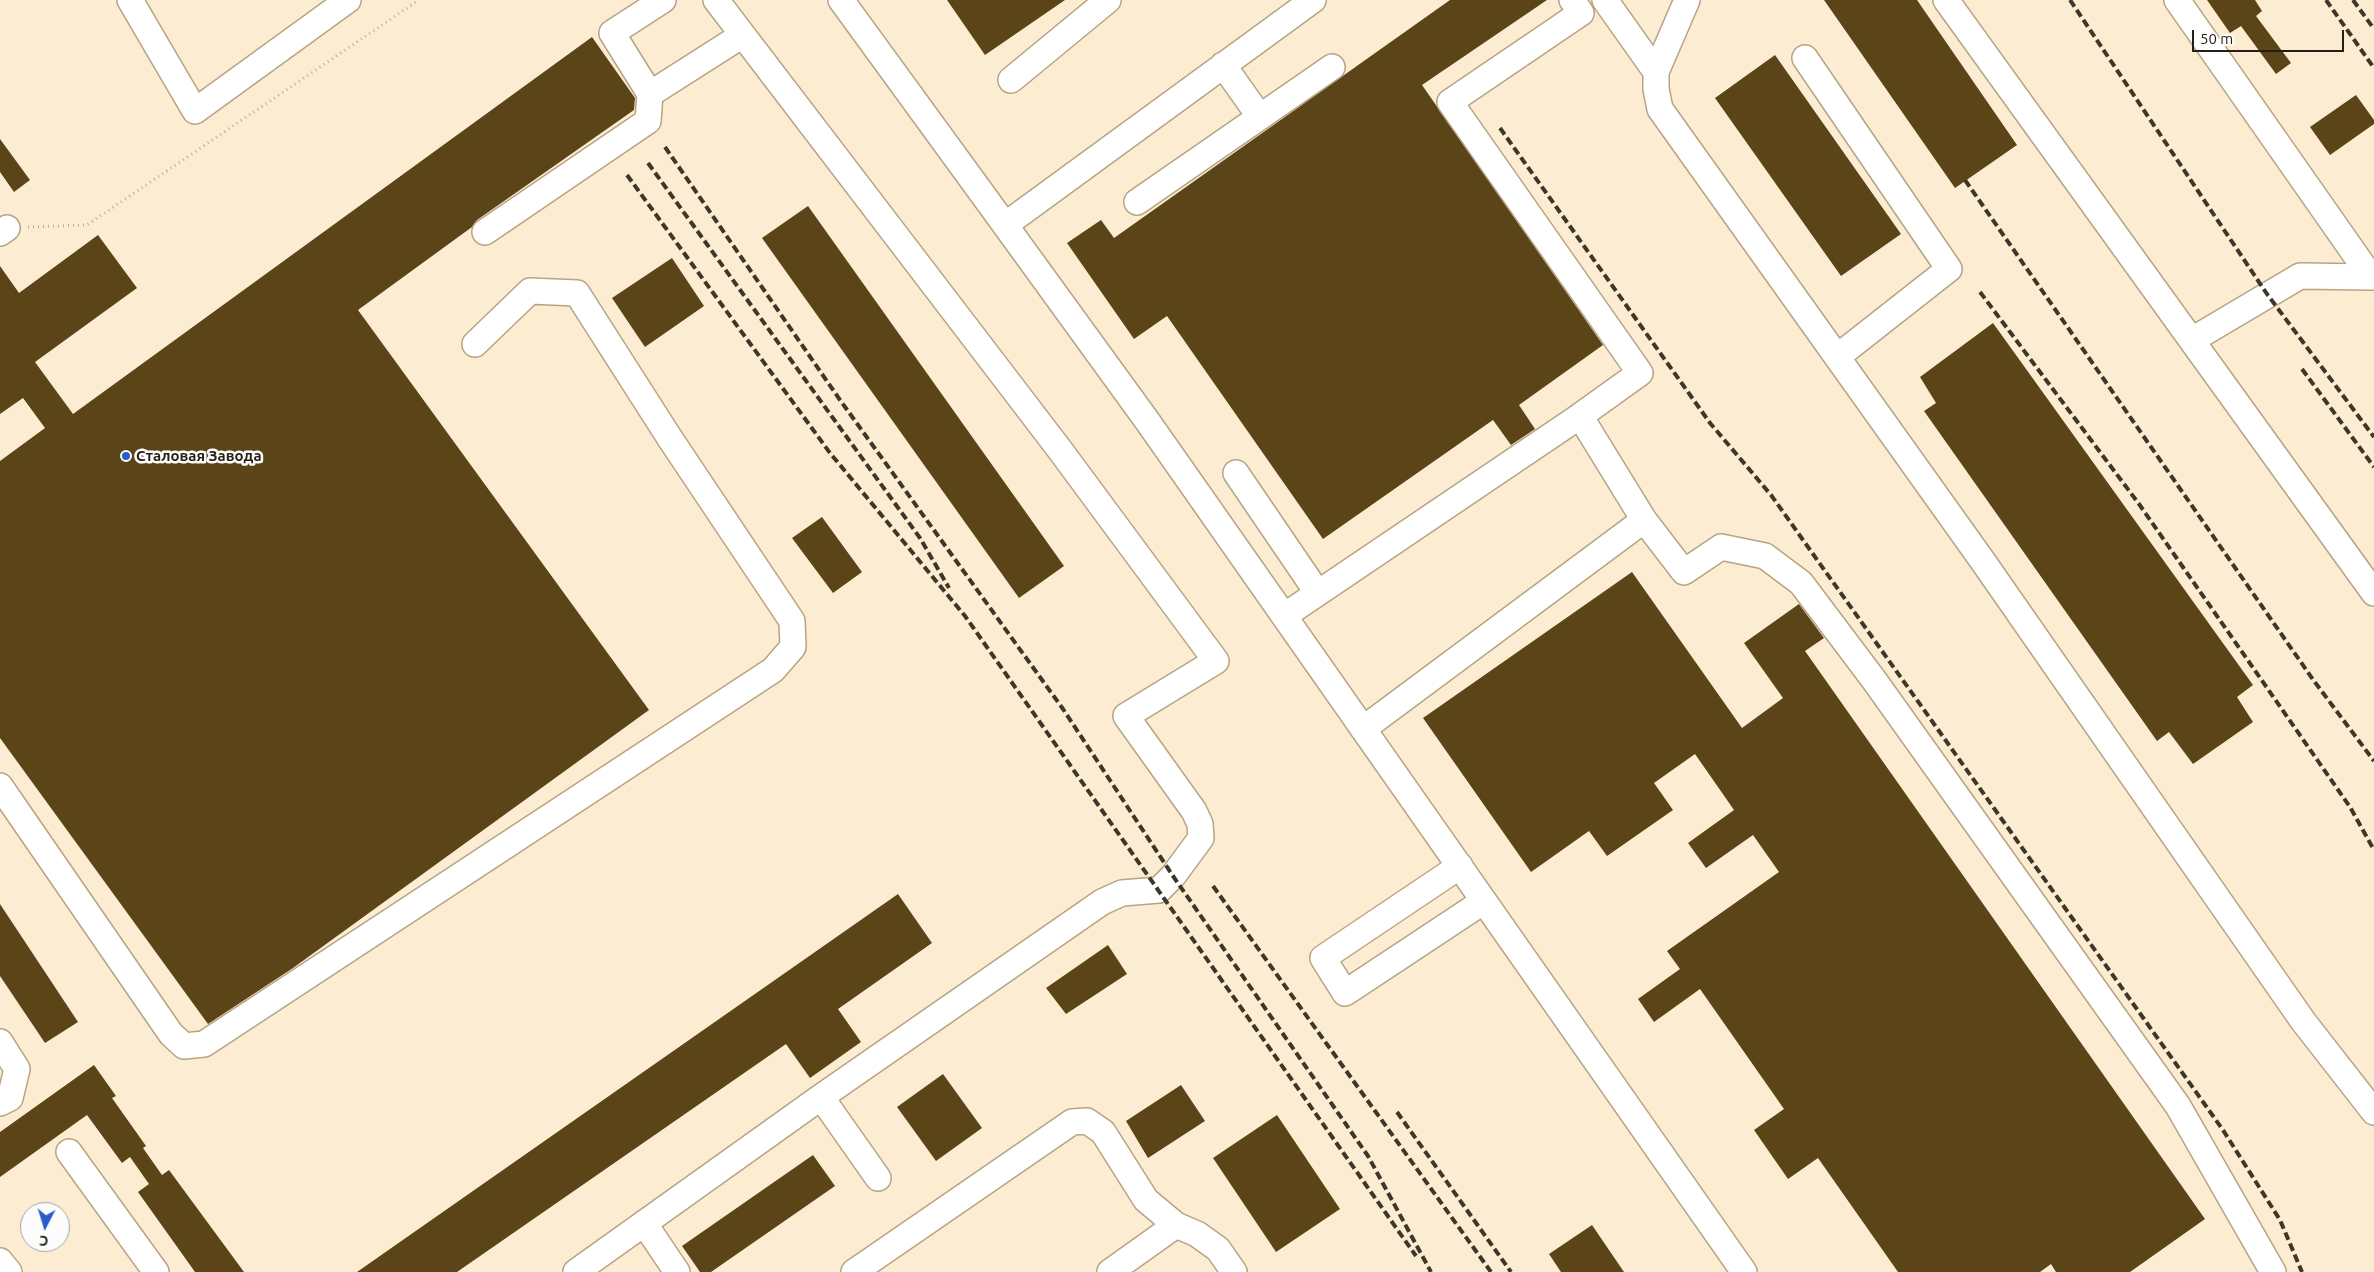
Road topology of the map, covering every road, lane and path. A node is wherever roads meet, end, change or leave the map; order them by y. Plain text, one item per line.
1 (130, 0) edge
2 (348, 0) edge
3 (419, 0) edge
4 (663, 0) edge
5 (716, 0) edge
6 (841, 0) edge
7 (1108, 0) edge
8 (1313, 0) edge
9 (1572, 0) edge
10 (1605, 0) edge
11 (1687, 0) edge
12 (1946, 0) edge
13 (2177, 0) edge
14 (741, 36) junction
15 (1805, 58) dead end
16 (1223, 65) junction
17 (1332, 67) dead end
18 (1656, 72) junction
19 (1011, 80) dead end
20 (650, 94) junction
21 (1260, 117) junction
22 (1137, 202) dead end
23 (1005, 225) junction
24 (3, 231) edge
25 (485, 232) dead end
26 (2373, 276) edge
27 (2192, 340) junction
28 (474, 344) dead end
29 (1837, 357) junction
30 (1580, 416) junction
31 (1236, 473) dead end
32 (1644, 520) junction
33 (1317, 592) junction
34 (2374, 593) edge
35 (1284, 616) junction
36 (1363, 729) junction
37 (0, 786) edge
38 (1460, 866) junction
39 (1484, 901) junction
40 (0, 1042) edge
41 (821, 1096) junction
42 (0, 1103) edge
43 (2374, 1112) edge
44 (69, 1152) dead end
45 (878, 1178) dead end
46 (644, 1223) junction
47 (1176, 1225) junction
48 (0, 1261) edge
49 (9, 1272) edge
50 (156, 1272) edge
51 (576, 1272) edge
52 (677, 1272) edge
53 (854, 1272) edge
54 (1110, 1272) edge
55 (1234, 1272) edge
56 (1744, 1272) edge
57 (2273, 1272) edge

1 - 2 lane
3 - 24 path
4 - 20 lane
5 - 14 lane
6 - 23 lane
7 - 19 lane
8 - 16 lane
9 - 30 lane
10 - 18 lane
11 - 18 lane
12 - 27 lane
13 - 26 lane
14 - 20 lane
14 - 41 lane
15 - 29 lane
16 - 21 lane
16 - 23 lane
17 - 21 lane
18 - 29 lane
20 - 25 lane
21 - 22 lane
23 - 35 lane
26 - 27 lane
27 - 34 lane
28 - 37 lane
29 - 43 lane
30 - 32 lane
30 - 33 lane
31 - 33 lane
32 - 36 lane
32 - 57 lane
33 - 35 lane
35 - 36 lane
36 - 38 lane
38 - 39 lane
38 - 39 lane
39 - 56 lane
40 - 42 lane
41 - 45 lane
41 - 46 lane
44 - 50 lane
46 - 51 lane
46 - 52 lane
47 - 53 lane
47 - 54 lane
47 - 55 lane
48 - 49 lane

